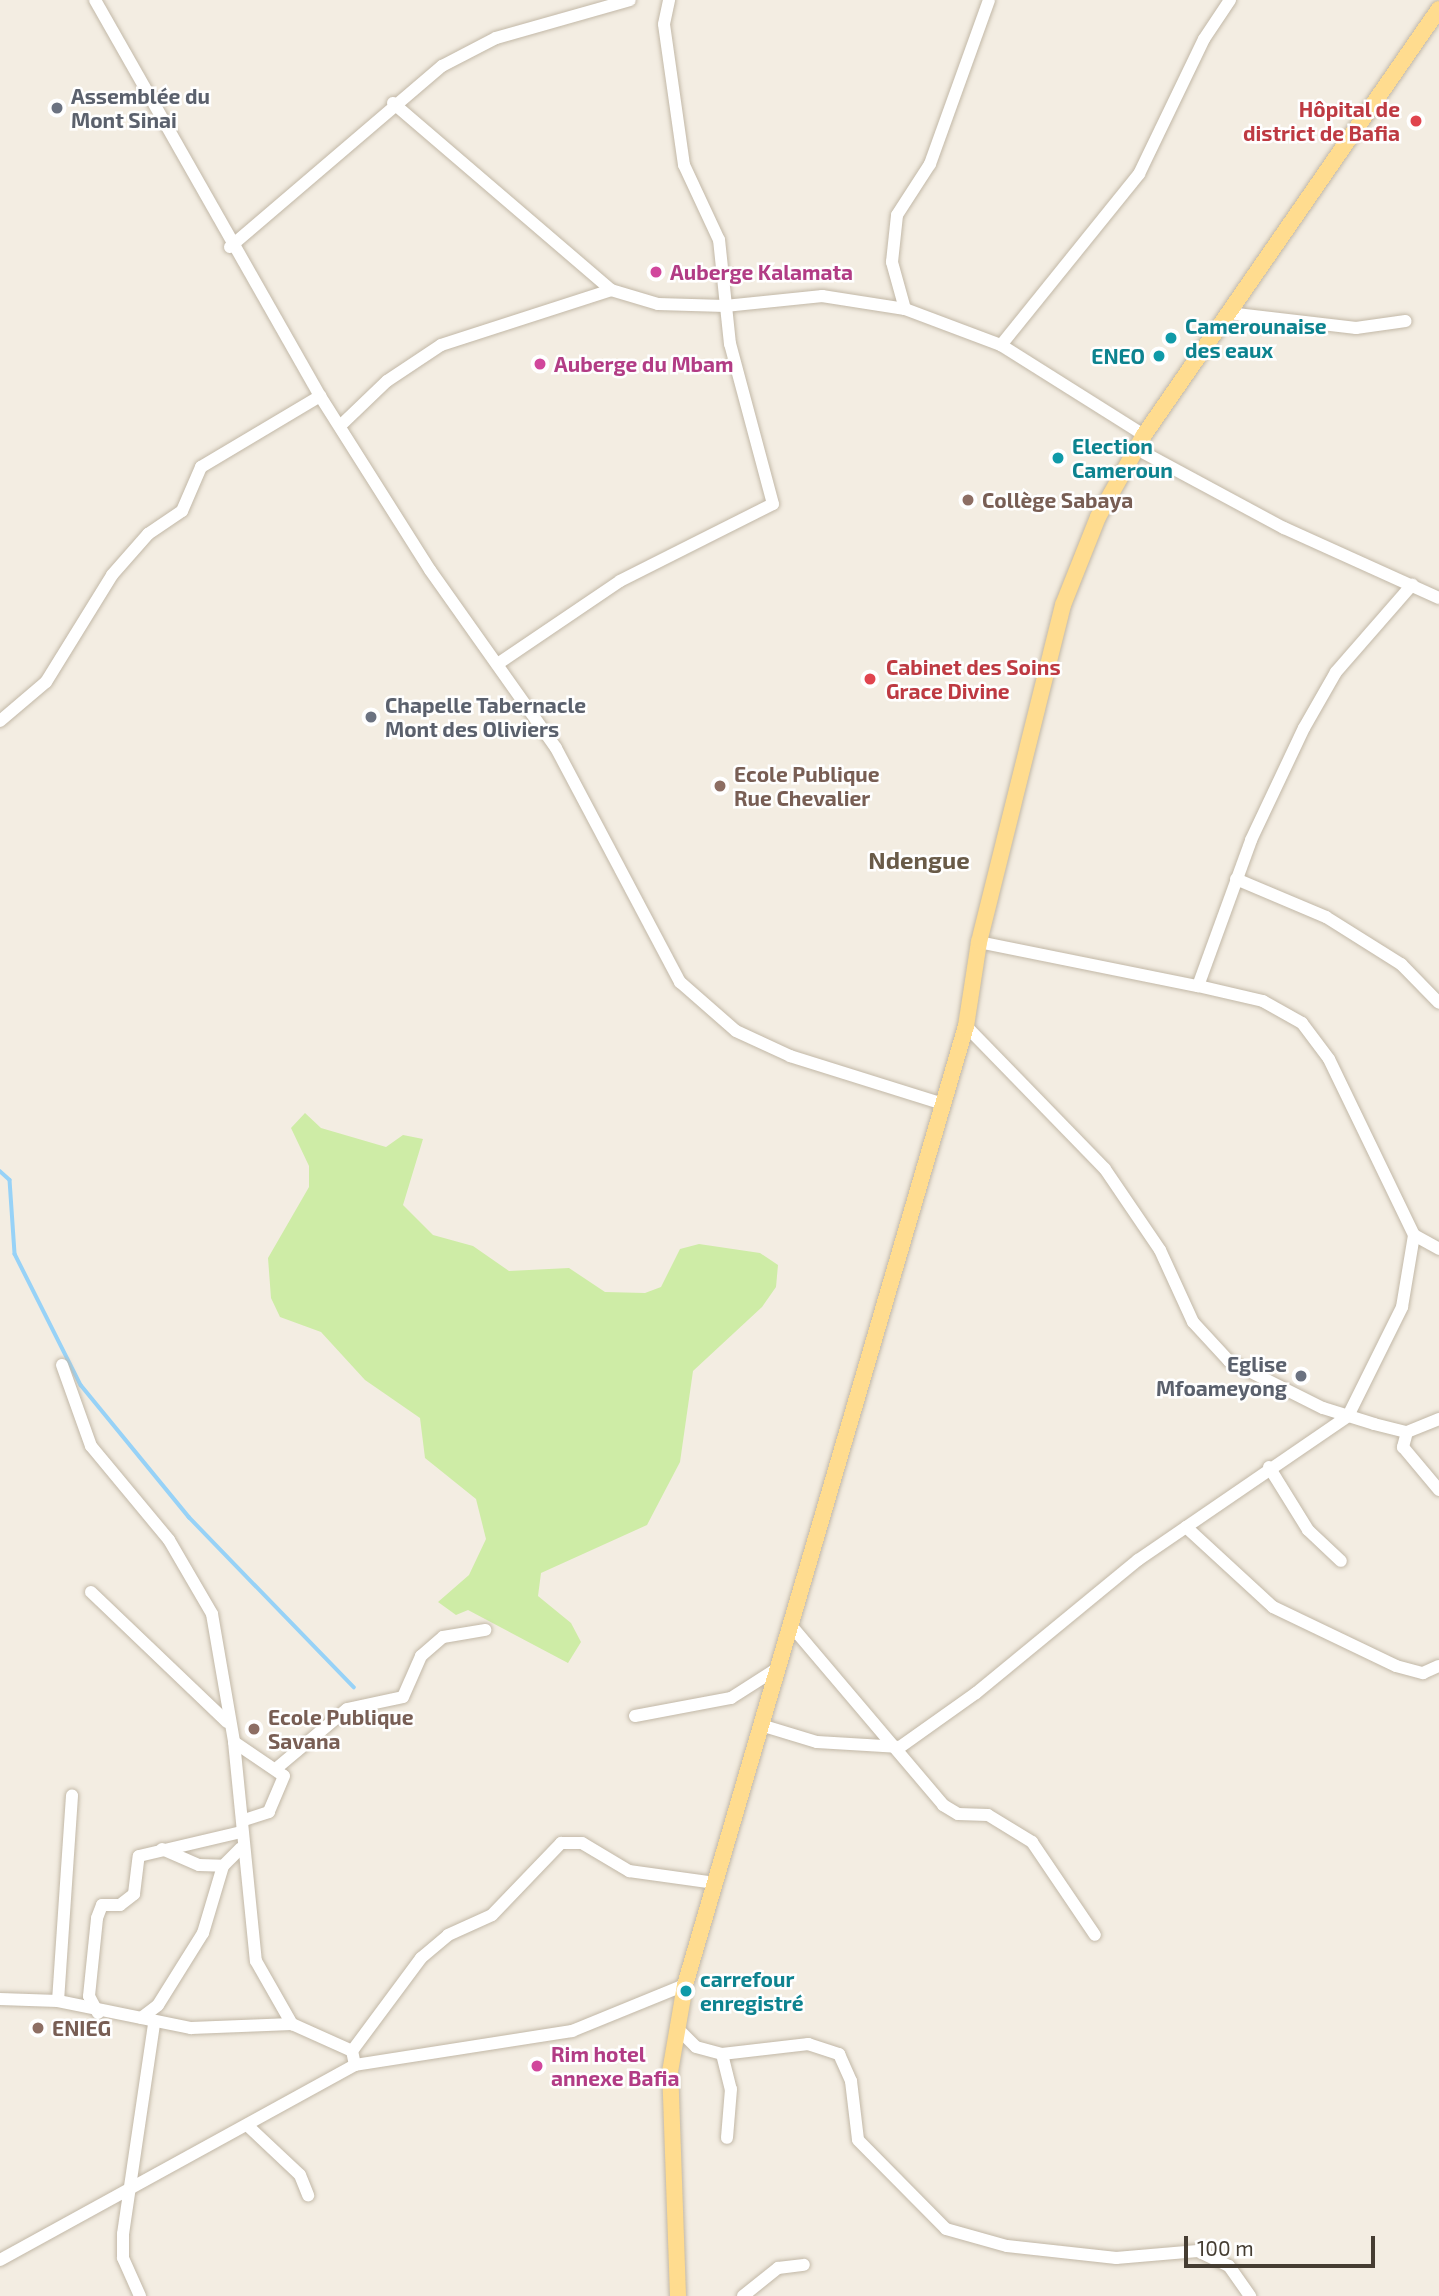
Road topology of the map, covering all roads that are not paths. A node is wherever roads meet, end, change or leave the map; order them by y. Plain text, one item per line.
1 (95, 0) edge
2 (630, 0) edge
3 (669, 0) edge
4 (989, 0) edge
5 (1230, 0) edge
6 (1439, 9) edge
7 (393, 103) junction
8 (230, 247) junction
9 (611, 290) junction
10 (725, 306) junction
11 (905, 309) junction
12 (1228, 313) junction
13 (1406, 321) dead end
14 (1001, 345) junction
15 (320, 396) junction
16 (340, 426) junction
17 (1141, 442) junction
18 (1412, 585) junction
19 (1439, 598) edge
20 (499, 663) junction
21 (0, 721) edge
22 (1236, 879) junction
23 (979, 942) junction
24 (1198, 986) junction
25 (1439, 1003) edge
26 (966, 1026) junction
27 (940, 1102) junction
28 (1414, 1235) junction
29 (1439, 1249) edge
30 (62, 1365) dead end
31 (1348, 1416) junction
32 (1439, 1419) edge
33 (1407, 1432) junction
34 (1269, 1467) junction
35 (1439, 1490) edge
36 (1186, 1527) junction
37 (1341, 1561) dead end
38 (91, 1592) dead end
39 (794, 1629) junction
40 (485, 1630) dead end
41 (784, 1663) junction
42 (1439, 1666) edge
43 (635, 1717) dead end
44 (227, 1722) junction
45 (764, 1726) junction
46 (234, 1742) junction
47 (900, 1747) junction
48 (278, 1767) junction
49 (72, 1795) dead end
50 (241, 1826) junction
51 (241, 1848) junction
52 (162, 1850) junction
53 (223, 1866) junction
54 (715, 1884) junction
55 (1095, 1935) dead end
56 (685, 1985) junction
57 (0, 1999) edge
58 (58, 2001) junction
59 (98, 2013) junction
60 (147, 2021) junction
61 (292, 2024) junction
62 (676, 2027) junction
63 (352, 2051) junction
64 (722, 2054) junction
65 (355, 2065) junction
66 (248, 2126) junction
67 (727, 2138) dead end
68 (129, 2194) junction
69 (308, 2195) dead end
70 (0, 2260) edge
71 (804, 2266) dead end
72 (140, 2296) edge
73 (679, 2296) edge
74 (743, 2296) edge
75 (1250, 2296) edge

1 - 8 street
2 - 7 street
3 - 10 street
4 - 11 street
5 - 14 street
6 - 12 main road
7 - 8 street
7 - 9 street
8 - 15 street
9 - 10 street
9 - 16 street
10 - 11 street
10 - 20 street
11 - 14 street
12 - 13 street
12 - 17 main road
14 - 17 street
15 - 16 street
15 - 21 street
16 - 20 street
17 - 18 street
17 - 23 main road
18 - 19 street
18 - 22 street
20 - 27 street
22 - 24 street
22 - 25 street
23 - 24 street
23 - 26 main road
24 - 28 street
26 - 27 main road
26 - 31 street
27 - 39 main road
28 - 29 street
28 - 31 street
30 - 44 street
31 - 33 street
31 - 34 street
32 - 33 street
33 - 35 street
34 - 36 street
34 - 37 street
36 - 42 street
36 - 47 street
38 - 44 street
39 - 41 main road
39 - 47 street
40 - 48 street
41 - 43 street
41 - 45 main road
44 - 46 street
45 - 47 street
45 - 54 main road
46 - 48 street
46 - 50 street
47 - 55 street
48 - 50 street
49 - 58 street
50 - 51 street
50 - 52 street
51 - 53 street
51 - 61 street
52 - 53 street
52 - 59 street
53 - 60 street
54 - 56 main road
54 - 63 street
56 - 62 main road
56 - 65 street
57 - 58 street
58 - 59 street
59 - 60 street
60 - 61 street
60 - 68 street
61 - 63 street
62 - 64 street
62 - 73 main road
63 - 65 street
64 - 67 street
64 - 75 street
65 - 66 street
66 - 68 street
66 - 69 street
68 - 70 street
68 - 72 street
71 - 74 street

